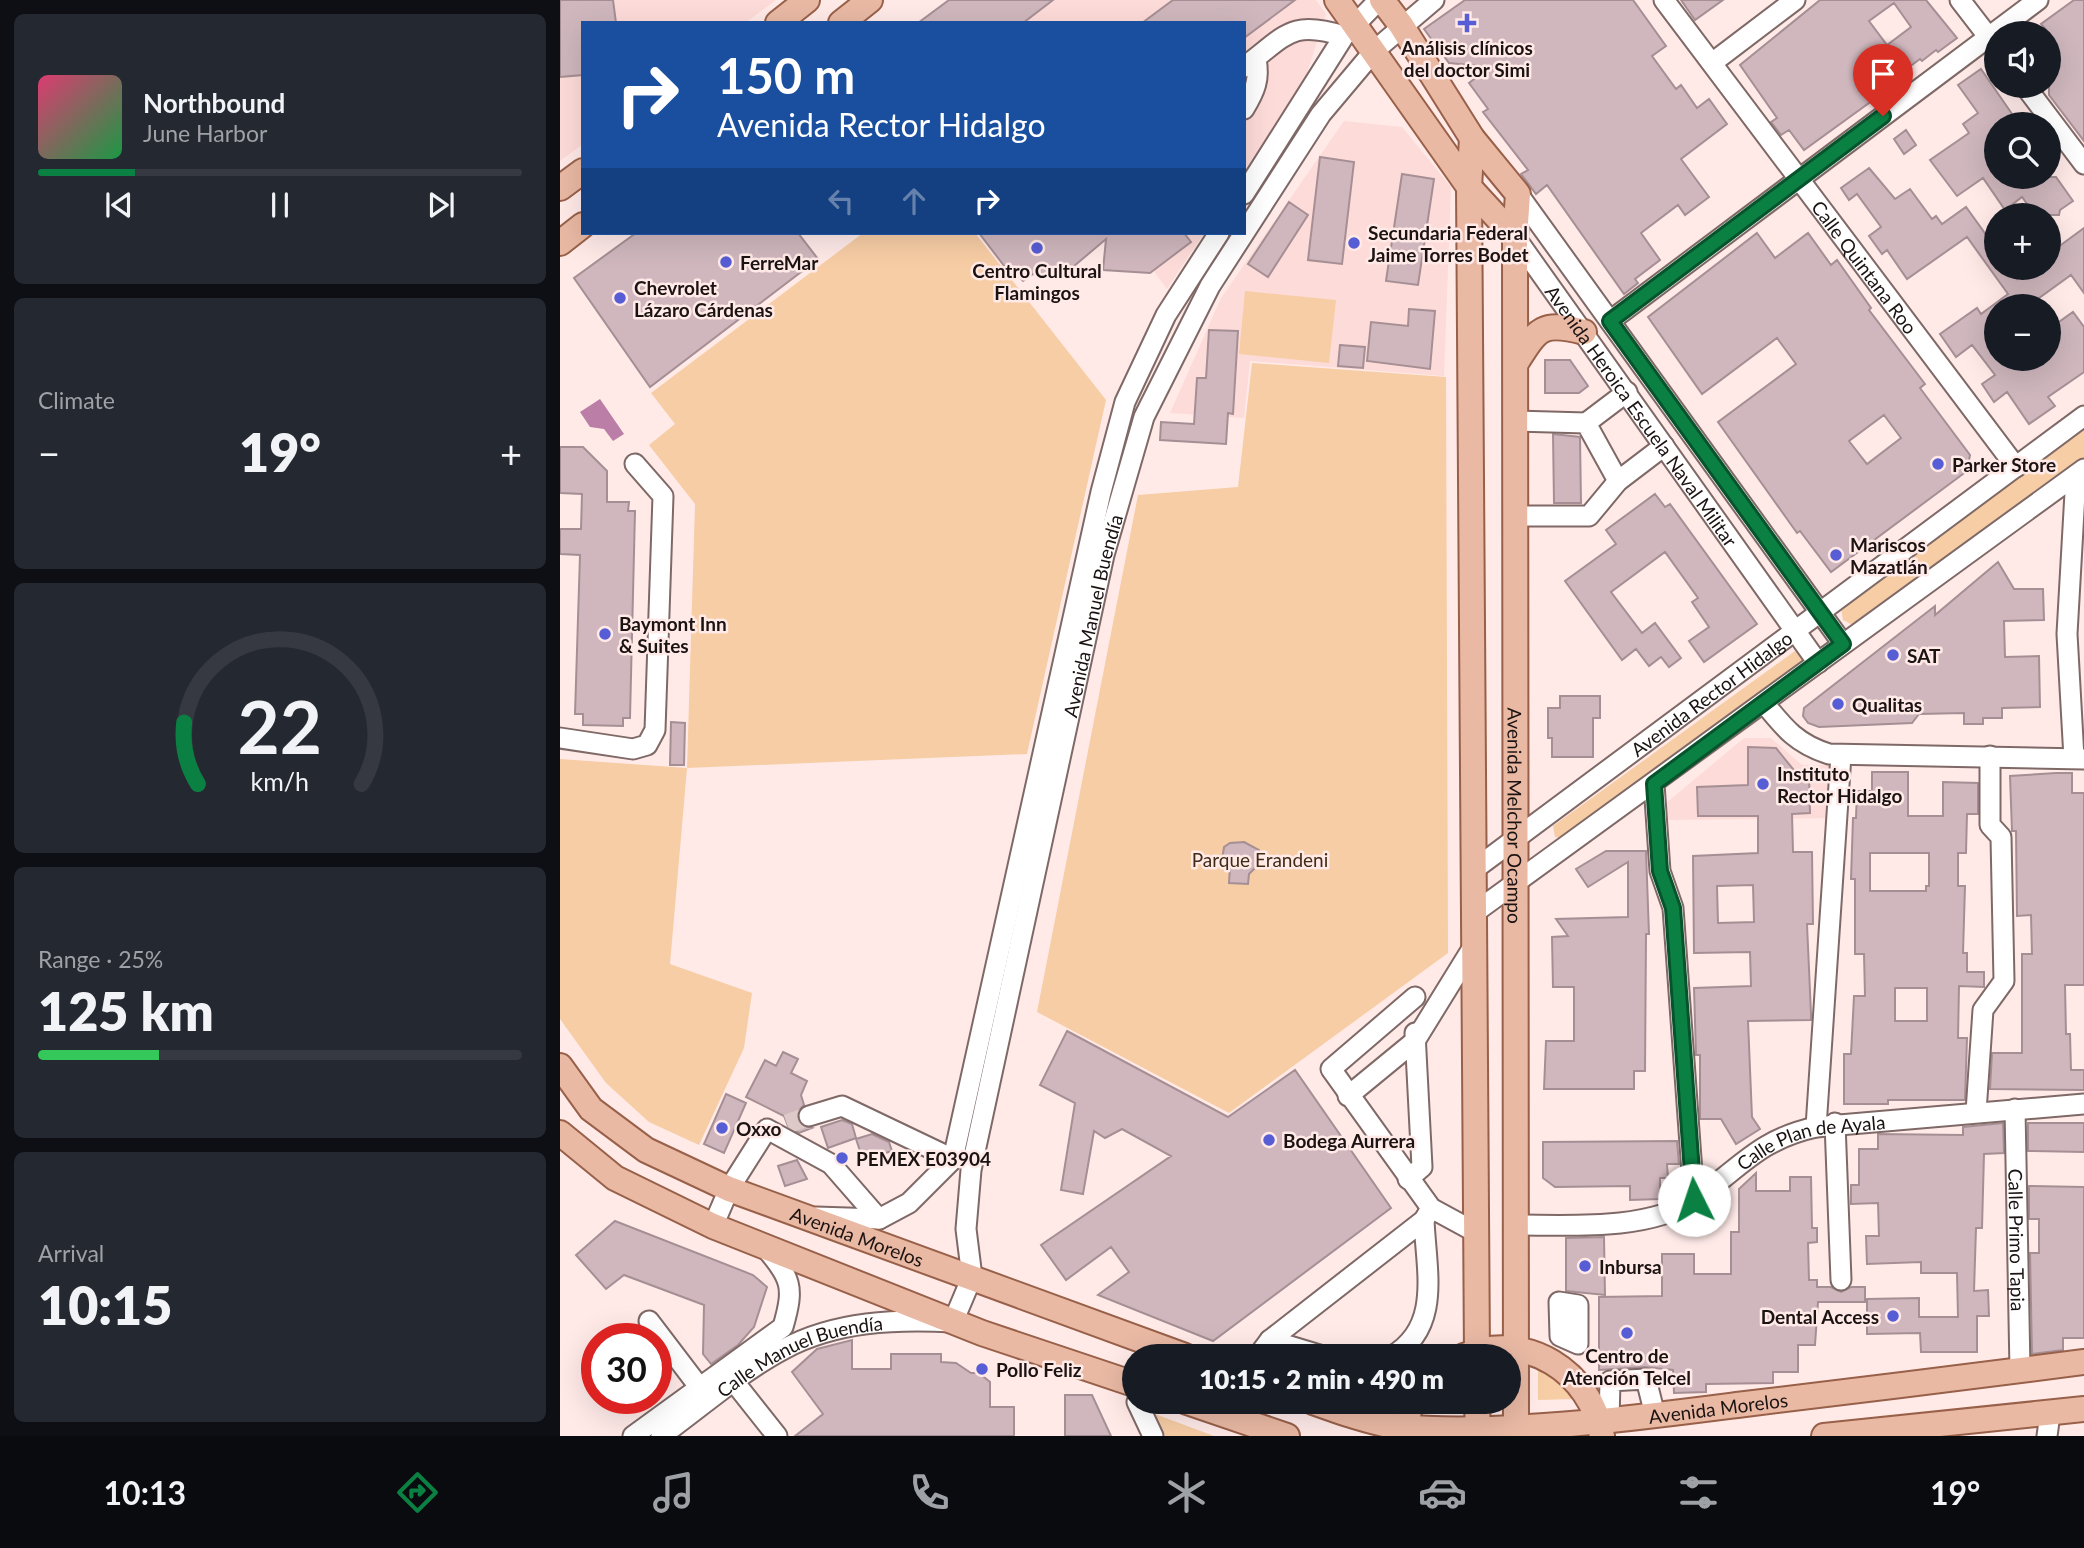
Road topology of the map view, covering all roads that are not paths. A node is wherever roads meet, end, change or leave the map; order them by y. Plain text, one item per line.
1 (807, 0) edge
2 (870, 0) edge
3 (1337, 0) edge
4 (1380, 0) edge
5 (1434, 0) edge
6 (1664, 0) edge
7 (1795, 0) edge
8 (1960, 0) edge
9 (2038, 0) edge
10 (781, 21) edge
11 (844, 21) edge
12 (2016, 21) edge
13 (1401, 25) junction
14 (1349, 29) junction
15 (1984, 31) edge
16 (1984, 49) edge
17 (1374, 51) junction
18 (1250, 63) edge
19 (1712, 63) junction
20 (2034, 98) edge
21 (1246, 106) edge
22 (1472, 138) junction
23 (2084, 164) edge
24 (581, 172) edge
25 (1799, 179) junction
26 (1469, 187) junction
27 (560, 188) edge
28 (1246, 191) edge
29 (1518, 194) junction
30 (581, 227) edge
31 (1246, 230) edge
32 (1243, 235) edge
33 (1213, 236) edge
34 (1515, 237) junction
35 (560, 243) edge
36 (1610, 321) junction
37 (1584, 332) junction
38 (1516, 363) junction
39 (1627, 392) junction
40 (2084, 416) edge
41 (1516, 421) junction
42 (1586, 423) junction
43 (1664, 446) junction
44 (635, 464) dead end
45 (2016, 467) junction
46 (2080, 472) edge
47 (1618, 481) junction
48 (1516, 516) junction
49 (1820, 612) junction
50 (1794, 631) junction
51 (1843, 644) junction
52 (1818, 663) junction
53 (1765, 703) junction
54 (560, 738) edge
55 (1841, 755) junction
56 (1990, 756) junction
57 (2079, 759) edge
58 (1654, 784) junction
59 (1517, 839) junction
60 (1472, 870) junction
61 (1517, 884) junction
62 (1474, 913) junction
63 (1473, 947) junction
64 (1415, 1041) junction
65 (560, 1066) edge
66 (1348, 1096) junction
67 (2084, 1104) edge
68 (2015, 1109) junction
69 (1976, 1112) junction
70 (809, 1116) tunnel mouth
71 (787, 1124) tunnel mouth
72 (1825, 1125) junction
73 (767, 1129) junction
74 (560, 1133) edge
75 (953, 1159) junction
76 (1408, 1179) junction
77 (729, 1189) junction
78 (1694, 1200) junction
79 (1428, 1214) junction
80 (799, 1216) junction
81 (880, 1219) junction
82 (1516, 1225) junction
83 (713, 1226) junction
84 (1477, 1233) junction
85 (763, 1245) junction
86 (972, 1277) junction
87 (1841, 1280) dead end
88 (1568, 1304) dead end
89 (649, 1321) dead end
90 (953, 1322) junction
91 (1270, 1340) junction
92 (1153, 1344) edge
93 (1267, 1344) edge
94 (1283, 1344) edge
95 (1410, 1344) edge
96 (1472, 1344) edge
97 (1516, 1344) edge
98 (1521, 1350) edge
99 (2084, 1363) edge
100 (2020, 1370) junction
101 (1574, 1378) junction
102 (735, 1383) junction
103 (1122, 1387) edge
104 (700, 1388) junction
105 (2084, 1409) edge
106 (1143, 1414) edge
107 (1222, 1414) edge
108 (1349, 1414) edge
109 (1408, 1414) edge
110 (1477, 1414) edge
111 (1516, 1414) edge
112 (1655, 1415) junction
113 (2048, 1425) edge
114 (1604, 1427) edge
115 (1402, 1432) edge
116 (1516, 1433) edge
117 (1478, 1434) edge
118 (633, 1436) edge
119 (661, 1436) edge
120 (777, 1436) edge
121 (1153, 1436) edge
122 (1287, 1436) edge
123 (1824, 1436) edge

1 - 10 main road
2 - 11 main road
3 - 14 main road, Avenida Heroica Escuela Naval Militar
4 - 13 main road, Avenida Heroica Escuela Naval Militar
4 - 14 street
5 - 13 street, Avenida Manuel Buendía
6 - 19 street, Calle Quintana Roo
7 - 19 street
8 - 15 street
9 - 12 street
13 - 17 street, Avenida Manuel Buendía
13 - 22 main road, Avenida Heroica Escuela Naval Militar
14 - 17 main road, Avenida Heroica Escuela Naval Militar
14 - 18 street
14 - 28 street
16 - 25 street
17 - 26 main road, Avenida Heroica Escuela Naval Militar
17 - 31 street, Avenida Manuel Buendía
18 - 21 street
19 - 25 street, Calle Quintana Roo
20 - 23 street
22 - 26 main road
22 - 29 main road, Avenida Heroica Escuela Naval Militar
24 - 27 main road
25 - 36 street
25 - 45 street, Calle Quintana Roo
26 - 34 main road, Avenida Heroica Escuela Naval Militar
26 - 60 main road
29 - 34 main road, Avenida Melchor Ocampo
29 - 36 street, Avenida Heroica Escuela Naval Militar
30 - 35 main road
32 - 86 street, Avenida Manuel Buendía
33 - 75 street, Avenida Manuel Buendía
34 - 37 street, Avenida Heroica Escuela Naval Militar
34 - 38 main road, Avenida Melchor Ocampo
36 - 49 street, Avenida Heroica Escuela Naval Militar
37 - 38 main road
37 - 39 street, Avenida Heroica Escuela Naval Militar
38 - 41 main road, Avenida Melchor Ocampo
39 - 42 street
39 - 43 street, Avenida Heroica Escuela Naval Militar
40 - 45 street, Avenida Rector Hidalgo
41 - 42 street
41 - 48 main road, Avenida Melchor Ocampo
42 - 47 street
43 - 47 street
43 - 50 street, Avenida Heroica Escuela Naval Militar
44 - 54 street
45 - 49 street, Avenida Rector Hidalgo
46 - 51 street, Avenida Rector Hidalgo
46 - 57 street
47 - 48 street
48 - 59 main road, Avenida Melchor Ocampo
49 - 50 street, Avenida Rector Hidalgo
49 - 51 street, Avenida Heroica Escuela Naval Militar
50 - 52 street, Avenida Heroica Escuela Naval Militar
50 - 59 street, Avenida Rector Hidalgo
51 - 52 street, Avenida Rector Hidalgo
52 - 53 street, Avenida Rector Hidalgo
53 - 55 street
53 - 58 street, Avenida Rector Hidalgo
55 - 56 street
55 - 72 street
56 - 57 street
56 - 69 street
58 - 61 street, Avenida Rector Hidalgo
58 - 78 street
59 - 60 street, Avenida Rector Hidalgo
59 - 61 main road, Avenida Melchor Ocampo
60 - 62 main road
61 - 62 street, Avenida Rector Hidalgo
61 - 82 main road, Avenida Melchor Ocampo
62 - 63 main road
63 - 64 street
63 - 84 main road
64 - 66 street
64 - 66 street
64 - 76 street
65 - 77 main road, Avenida Morelos
66 - 76 street
67 - 68 street, Calle Plan de Ayala
68 - 69 street, Calle Plan de Ayala
68 - 100 street, Calle Primo Tapia
69 - 72 street, Calle Plan de Ayala
70 - 75 street
71 - 73 street
72 - 78 street, Calle Plan de Ayala
72 - 87 street
73 - 77 street
73 - 81 street
74 - 83 main road, Avenida Morelos
75 - 81 street
76 - 79 street
77 - 80 main road, Avenida Morelos
77 - 83 street
78 - 82 street, Calle Plan de Ayala
79 - 84 street
79 - 91 street
79 - 95 street
80 - 81 street
80 - 86 main road, Avenida Morelos
82 - 97 main road, Avenida Melchor Ocampo
83 - 85 main road, Avenida Morelos
84 - 96 main road
85 - 90 main road, Avenida Morelos
85 - 104 street, Calle Manuel Buendía
86 - 90 street
86 - 92 main road, Avenida Morelos
88 - 101 street
89 - 104 street
90 - 102 street, Calle Manuel Buendía
90 - 103 main road, Avenida Morelos
91 - 93 street
91 - 94 street
98 - 101 main road
99 - 100 main road, Avenida Morelos
100 - 112 main road, Avenida Morelos
101 - 114 main road
102 - 119 street, Calle Manuel Buendía
102 - 120 street
104 - 118 street, Calle Manuel Buendía
105 - 113 main road
106 - 121 street
107 - 122 main road
108 - 115 main road, Avenida Morelos
109 - 115 main road
110 - 117 main road
111 - 116 main road, Avenida Melchor Ocampo
112 - 114 main road, Avenida Morelos
112 - 114 street
113 - 123 main road
114 - 116 main road, Avenida Morelos
115 - 117 main road, Avenida Morelos
116 - 117 main road, Avenida Morelos

